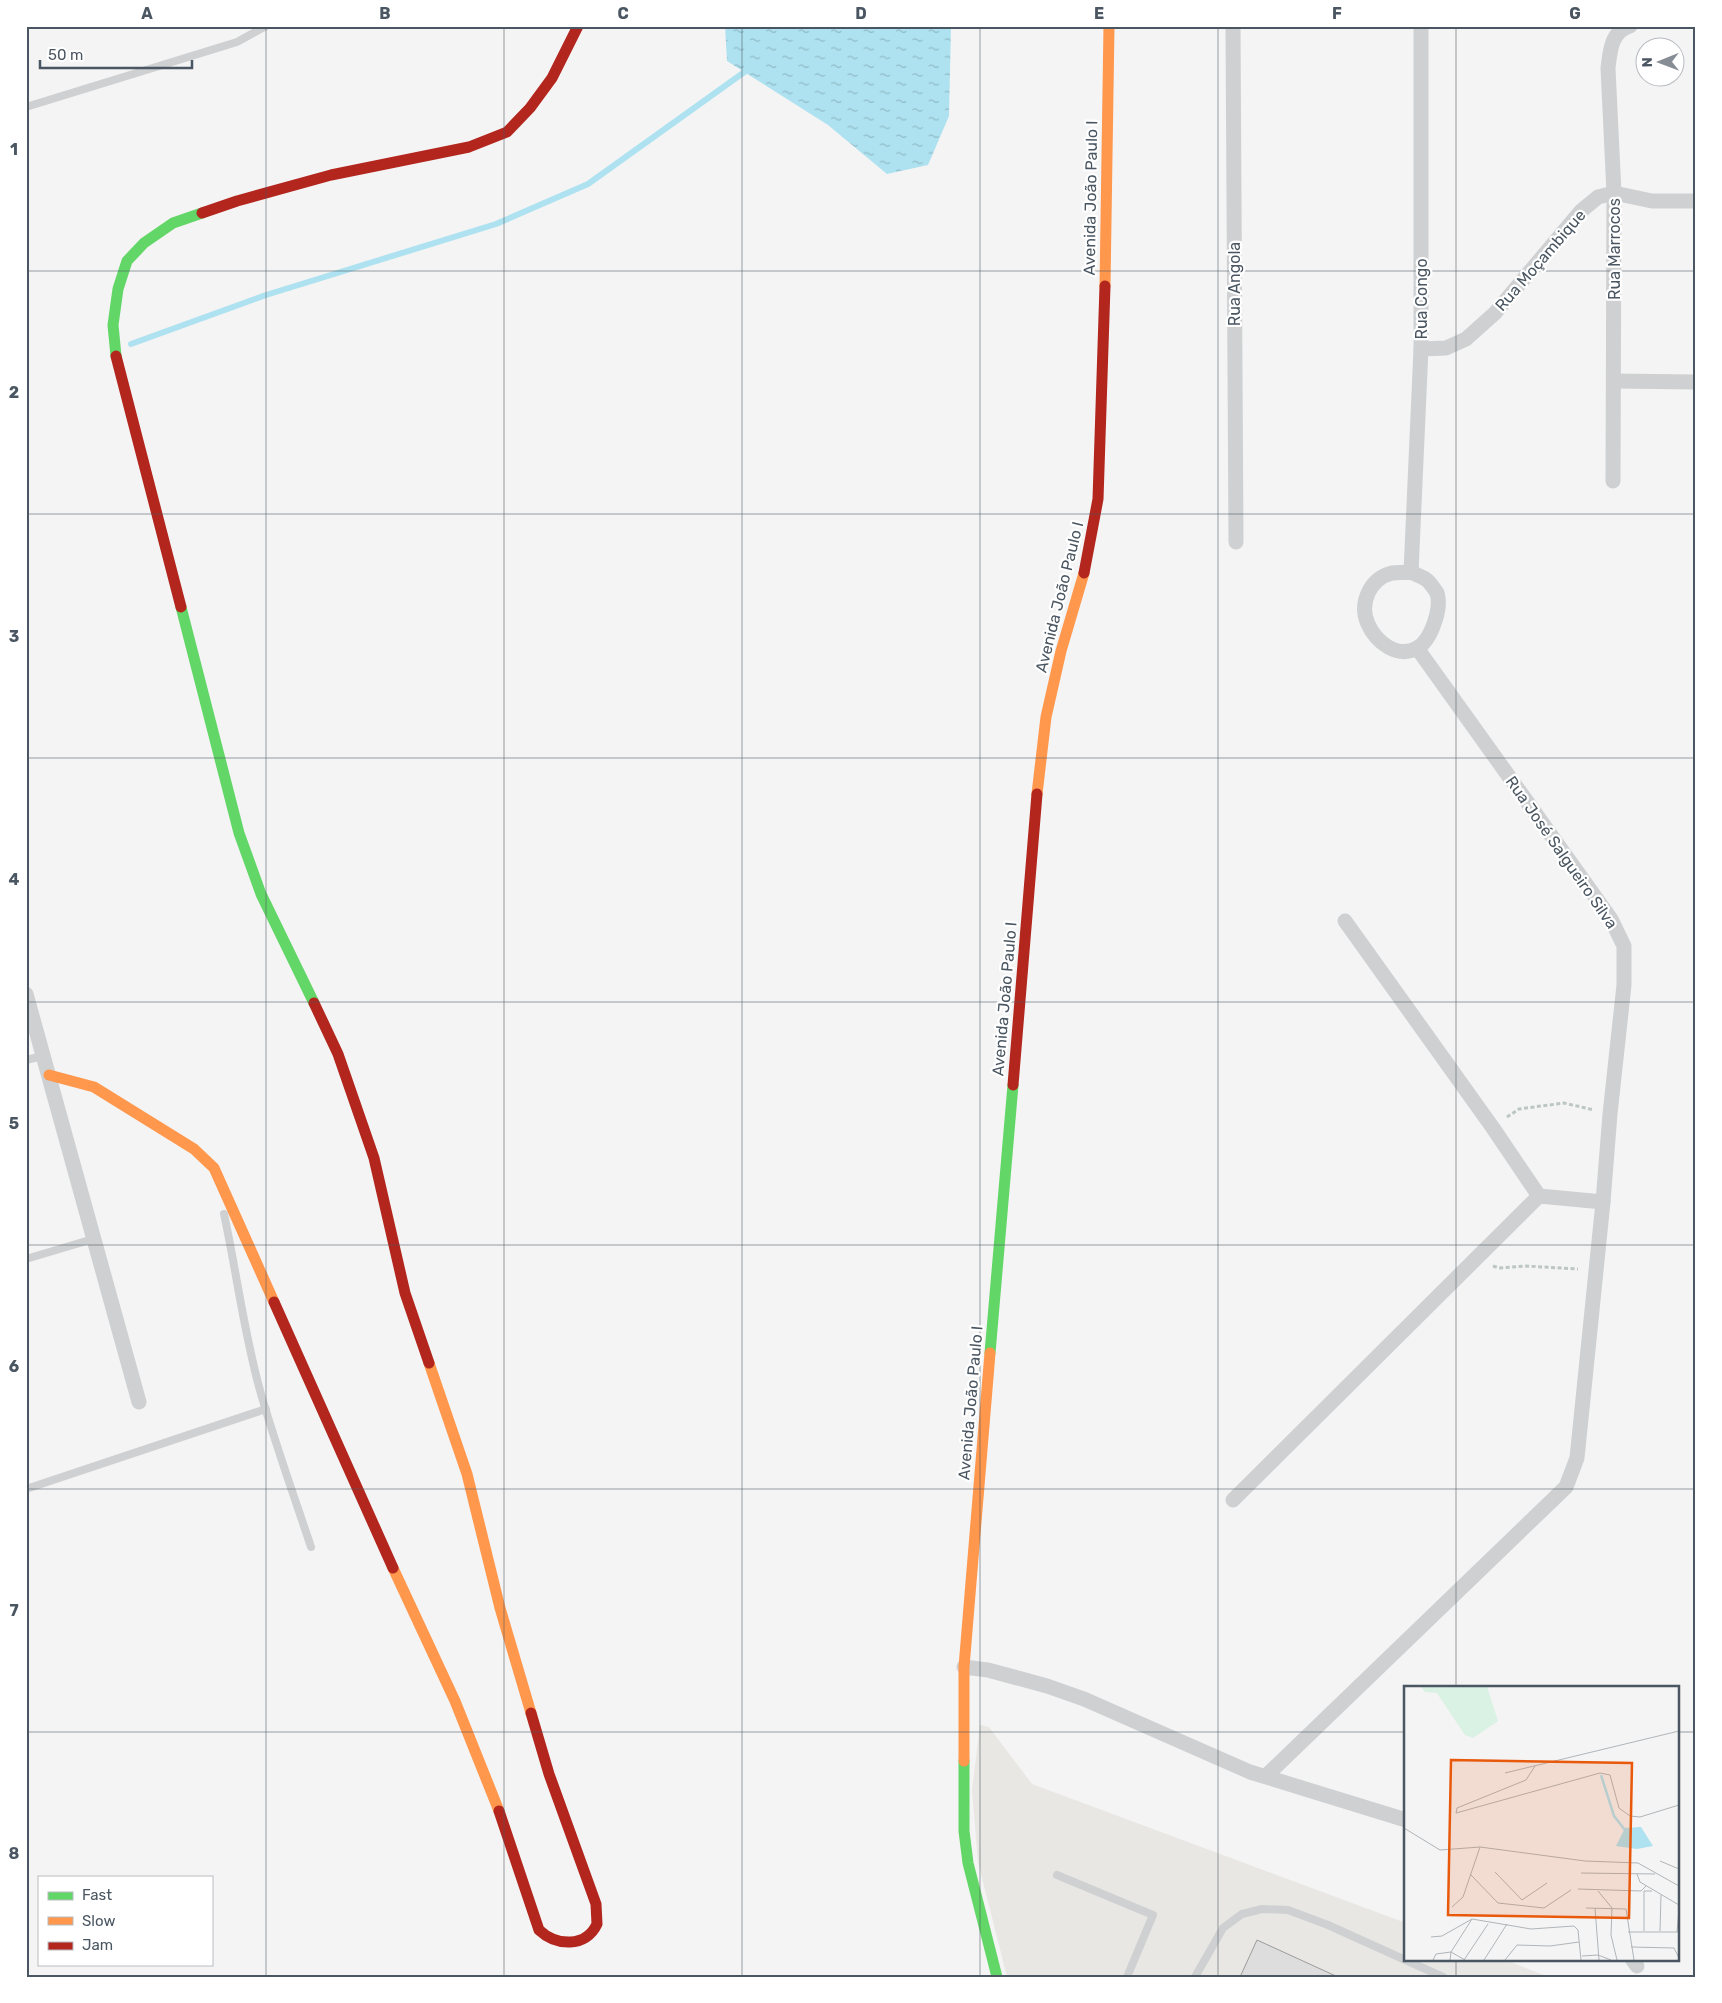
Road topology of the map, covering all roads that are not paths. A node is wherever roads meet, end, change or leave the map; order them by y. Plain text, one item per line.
1 (266, 26) edge
2 (578, 26) edge
3 (1109, 26) edge
4 (1233, 26) edge
5 (1421, 26) edge
6 (1630, 26) edge
7 (26, 107) edge
8 (1614, 193) junction
9 (1696, 201) edge
10 (1421, 349) junction
11 (1614, 381) junction
12 (1696, 382) edge
13 (1613, 481) dead end
14 (1236, 542) dead end
15 (1411, 572) junction
16 (1417, 648) junction
17 (1345, 921) dead end
18 (26, 994) edge
19 (43, 1056) junction
20 (26, 1060) edge
21 (49, 1075) junction
22 (214, 1168) junction
23 (1539, 1196) junction
24 (1603, 1202) junction
25 (93, 1239) junction
26 (26, 1259) edge
27 (138, 1402) dead end
28 (266, 1409) junction
29 (26, 1489) edge
30 (1233, 1500) dead end
31 (311, 1547) dead end
32 (964, 1667) junction
33 (1266, 1776) junction
34 (1404, 1819) edge
35 (1057, 1875) dead end
36 (1404, 1960) edge
37 (1405, 1960) edge
38 (997, 1977) edge
39 (1126, 1977) edge
40 (1195, 1977) edge
41 (1443, 1977) edge

1 - 7 lane
2 - 22 street
3 - 32 street, Avenida João Paulo I
4 - 14 street, Rua Angola
5 - 10 street, Rua Congo
6 - 8 street, Rua Marrocos
8 - 9 street
8 - 10 street, Rua Moçambique
8 - 11 street, Rua Marrocos
10 - 15 street, Rua Congo
11 - 12 street
11 - 13 street, Rua Marrocos
15 - 16 street
15 - 16 street
16 - 24 street, Rua José Salgueiro Silva
17 - 23 street
18 - 19 street
19 - 20 lane
19 - 21 street
21 - 22 street
21 - 25 street
22 - 28 lane
23 - 24 street
23 - 30 street
24 - 33 street, Rua José Salgueiro Silva
25 - 26 lane
25 - 27 street
28 - 29 lane
28 - 31 lane
32 - 33 street
32 - 38 street, Avenida João Paulo I
33 - 34 street
35 - 39 lane
36 - 40 lane
37 - 41 lane

